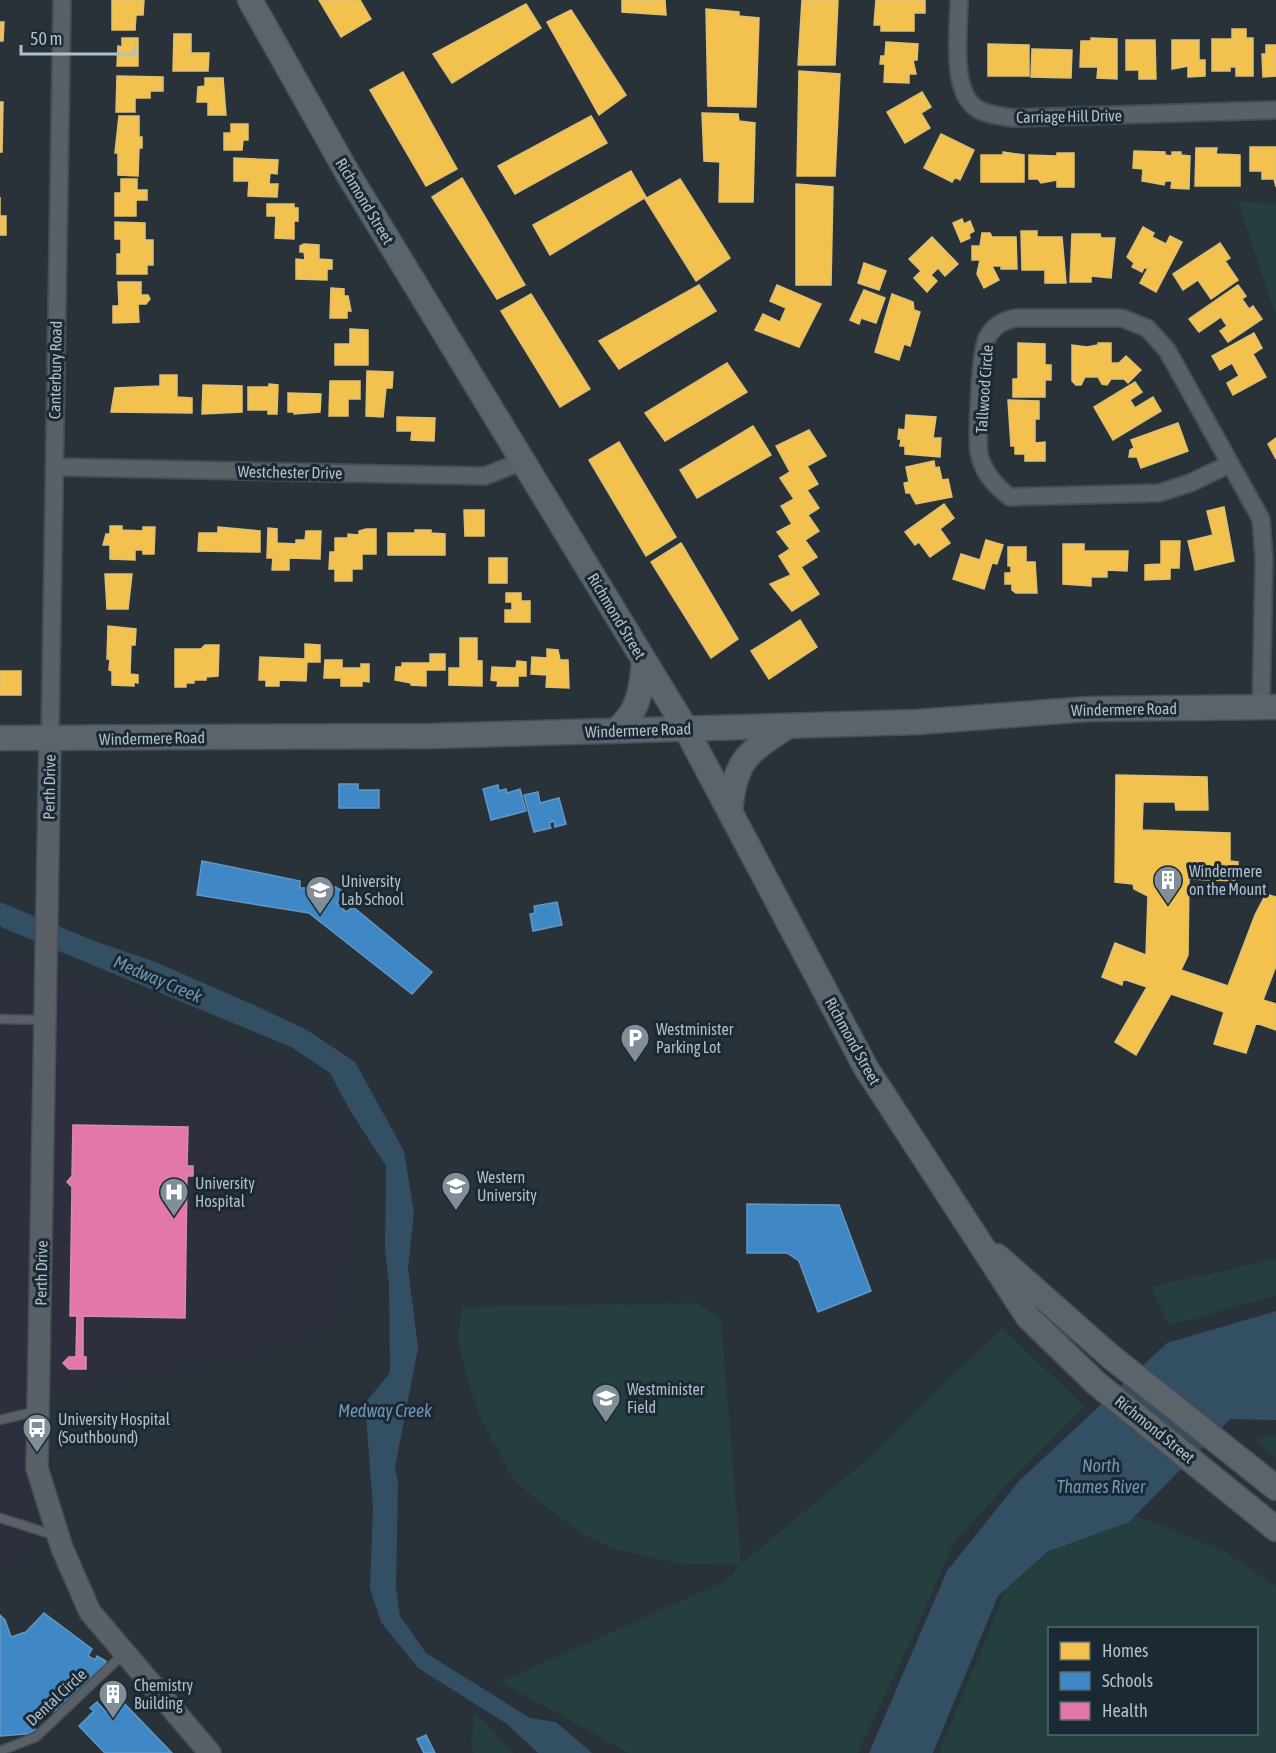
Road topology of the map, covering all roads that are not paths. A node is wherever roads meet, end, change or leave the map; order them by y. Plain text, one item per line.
1 (62, 0) edge
2 (250, 0) edge
3 (959, 0) edge
4 (1276, 110) edge
5 (523, 461) junction
6 (1230, 464) junction
7 (54, 467) junction
8 (644, 660) junction
9 (1268, 707) edge
10 (788, 726) junction
11 (686, 729) junction
12 (615, 731) junction
13 (0, 738) edge
14 (51, 739) junction
15 (730, 812) junction
16 (0, 1019) edge
17 (45, 1020) junction
18 (975, 1237) junction
19 (39, 1410) junction
20 (0, 1420) edge
21 (1276, 1488) edge
22 (0, 1518) edge
23 (1276, 1529) edge
24 (59, 1536) junction
25 (128, 1656) junction
26 (0, 1751) edge
27 (210, 1753) edge

1 - 7 street, Canterbury Road
2 - 5 main road, Richmond Street
3 - 4 street, Carriage Hill Drive
5 - 7 street, Westchester Drive
5 - 8 main road, Richmond Street
6 - 6 street, Tallwood Circle
6 - 9 street, Tallwood Circle
7 - 14 street, Canterbury Road
8 - 11 main road, Richmond Street
8 - 12 main road
9 - 10 main road, Windermere Road
10 - 11 main road, Windermere Road
10 - 15 main road
11 - 12 main road, Windermere Road
11 - 15 main road, Richmond Street
12 - 14 main road, Windermere Road
13 - 14 main road, Windermere Road
14 - 17 street, Perth Drive
15 - 18 main road, Richmond Street
16 - 17 lane
17 - 19 street, Perth Drive
18 - 21 main road, Richmond Street
18 - 23 main road, Richmond Street
19 - 20 lane
19 - 24 street, Perth Drive
22 - 24 lane
24 - 25 street, Perth Drive
25 - 26 lane, Dental Circle
25 - 27 street, Perth Drive

